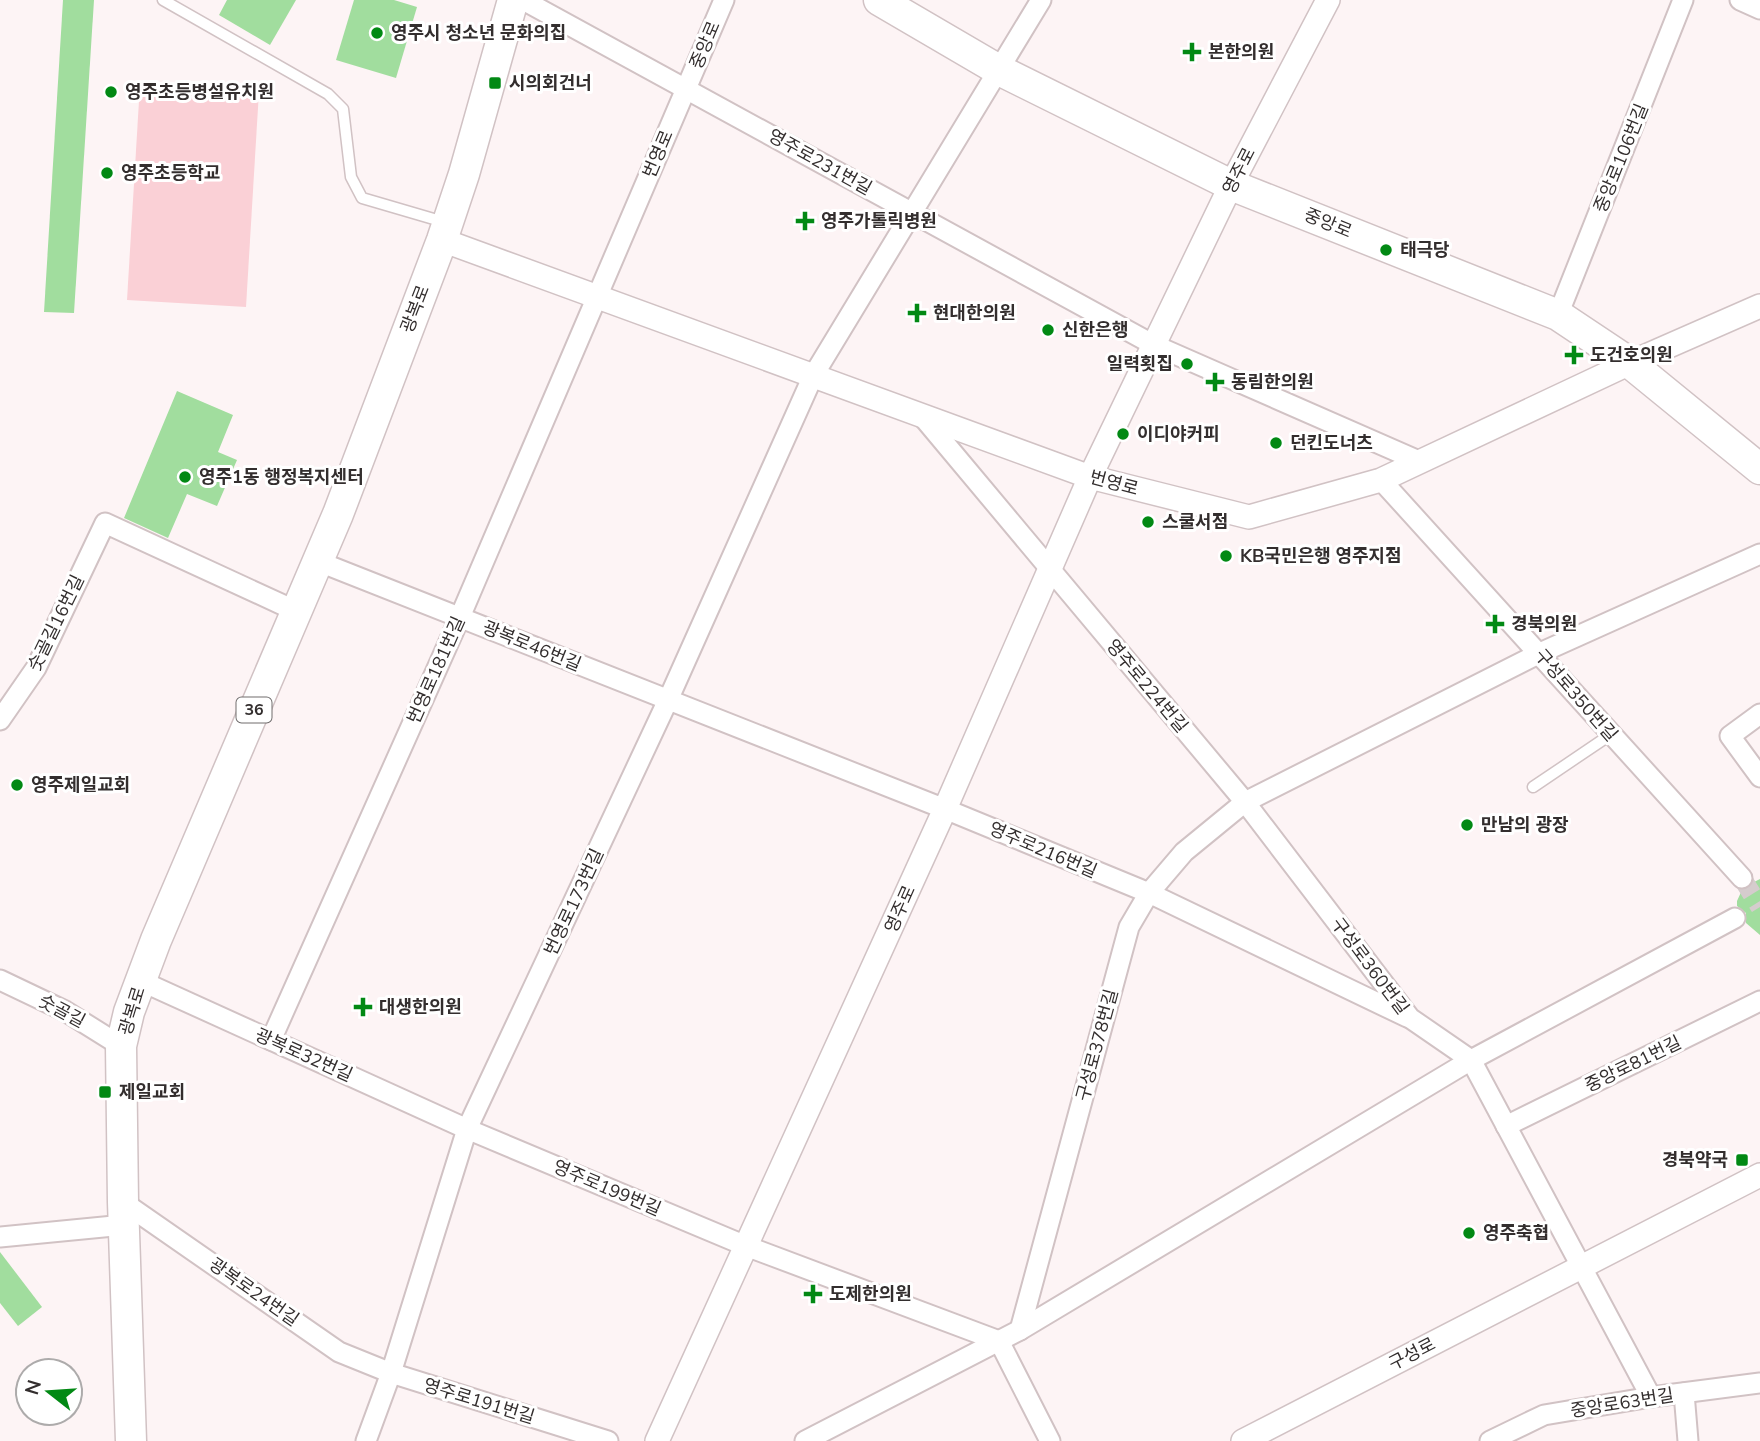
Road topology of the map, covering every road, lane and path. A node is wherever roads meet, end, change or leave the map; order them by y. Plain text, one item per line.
1 (163, 0) edge
2 (513, 0) edge
3 (523, 0) edge
4 (724, 0) edge
5 (879, 0) edge
6 (1041, 0) edge
7 (1328, 0) edge
8 (1683, 0) edge
9 (1740, 0) edge
10 (1760, 9) edge
11 (997, 69) junction
12 (686, 89) junction
13 (1231, 185) junction
14 (913, 213) junction
15 (445, 232) junction
16 (599, 297) junction
17 (1760, 306) edge
18 (1559, 315) junction
19 (1154, 345) junction
20 (1630, 363) junction
21 (813, 376) junction
22 (922, 416) junction
23 (1420, 462) junction
24 (1760, 469) edge
25 (1090, 477) junction
26 (1381, 481) junction
27 (1760, 554) edge
28 (317, 561) junction
29 (1049, 569) junction
30 (296, 611) junction
31 (460, 617) junction
32 (1540, 653) junction
33 (668, 700) junction
34 (1760, 714) edge
35 (0, 720) edge
36 (1610, 735) junction
37 (1760, 778) edge
38 (1532, 787) dead end
39 (1245, 803) junction
40 (945, 809) junction
41 (1742, 878) tunnel mouth
42 (1149, 893) junction
43 (1735, 918) dead end
44 (0, 980) edge
45 (141, 981) junction
46 (1760, 1002) edge
47 (1410, 1018) junction
48 (271, 1040) junction
49 (121, 1046) junction
50 (1471, 1060) junction
51 (1506, 1126) junction
52 (467, 1129) junction
53 (1760, 1175) edge
54 (123, 1213) junction
55 (0, 1237) edge
56 (747, 1246) junction
57 (1581, 1267) junction
58 (1020, 1330) junction
59 (999, 1341) junction
60 (391, 1373) junction
61 (1760, 1383) edge
62 (1684, 1393) junction
63 (1651, 1397) junction
64 (131, 1441) edge
65 (366, 1441) edge
66 (608, 1441) edge
67 (657, 1441) edge
68 (805, 1441) edge
69 (1050, 1441) edge
70 (1243, 1441) edge
71 (1490, 1441) edge
72 (1688, 1441) edge

1 - 15 lane
2 - 15 main road, 광복로 / 36
3 - 12 street, 영주로231번길
4 - 12 street, 중앙로
5 - 11 main road, 중앙로
6 - 11 street
7 - 13 street, 영주로
8 - 18 street, 중앙로106번길
9 - 10 street
11 - 13 main road, 중앙로
11 - 14 street
12 - 14 street, 영주로231번길
12 - 16 street, 번영로
13 - 18 main road, 중앙로
13 - 19 street, 영주로
14 - 19 street, 영주로231번길
14 - 21 street
15 - 16 street, 번영로
15 - 28 main road, 광복로 / 36
16 - 21 street, 번영로
16 - 31 street, 번영로181번길
17 - 20 street, 번영로
18 - 20 main road, 중앙로
19 - 23 street
19 - 25 street, 영주로
20 - 23 street, 번영로
20 - 24 main road, 중앙로
21 - 22 street, 번영로
21 - 33 street, 번영로173번길
22 - 25 street, 번영로
22 - 29 street
23 - 26 street, 번영로
25 - 26 street, 번영로
25 - 29 street, 영주로
26 - 32 street, 구성로350번길
27 - 32 street, 구성로378번길
28 - 30 main road, 광복로 / 36
28 - 31 street, 광복로46번길
29 - 39 street, 영주로224번길
29 - 40 street, 영주로
30 - 35 street, 숫골길16번길
30 - 45 main road, 광복로 / 36
31 - 33 street, 광복로46번길
31 - 48 street, 번영로181번길
32 - 36 street, 구성로350번길
32 - 39 street, 구성로378번길
33 - 40 street, 영주로216번길
33 - 52 street, 번영로173번길
34 - 37 street
36 - 38 lane
36 - 41 street, 구성로350번길
39 - 42 street, 구성로378번길
39 - 47 street, 구성로360번길
40 - 42 street, 영주로216번길
40 - 56 street, 영주로
42 - 47 street, 영주로216번길
42 - 58 street, 구성로378번길
43 - 50 street
44 - 49 street, 숫골길
45 - 48 street, 광복로32번길
45 - 49 main road, 광복로 / 36
46 - 51 street, 중앙로81번길
47 - 50 street, 구성로360번길
48 - 52 street, 광복로32번길
49 - 54 main road, 광복로 / 36
50 - 51 street, 구성로360번길
50 - 58 street
51 - 57 street, 구성로360번길
52 - 56 street, 영주로199번길
52 - 60 street, 번영로173번길
53 - 57 street, 구성로
54 - 55 street
54 - 60 street, 광복로24번길
54 - 64 main road, 광복로 / 36
56 - 59 street
56 - 67 street, 영주로
57 - 63 street
57 - 70 street, 구성로
58 - 59 street
59 - 68 street
59 - 69 street
60 - 65 street, 번영로173번길
60 - 66 street, 영주로191번길
61 - 62 street, 중앙로63번길
62 - 63 street, 중앙로63번길
62 - 72 street
63 - 71 street, 중앙로63번길

